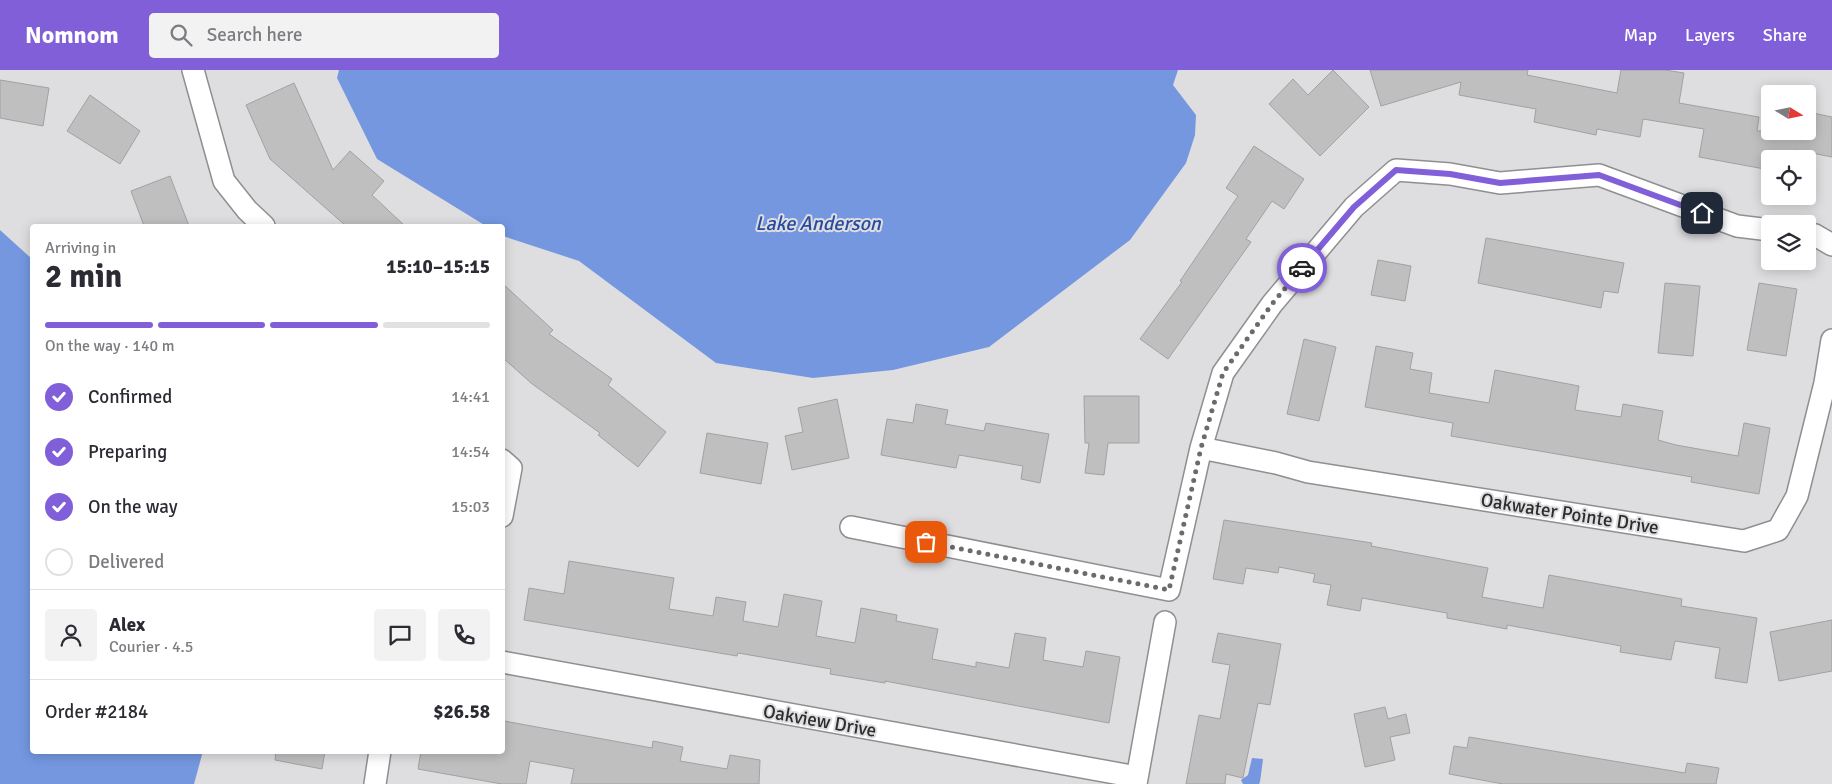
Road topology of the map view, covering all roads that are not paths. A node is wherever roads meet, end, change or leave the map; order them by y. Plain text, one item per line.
1 (193, 70) edge
2 (262, 224) edge
3 (1761, 229) edge
4 (1816, 236) edge
5 (1832, 245) edge
6 (1832, 340) edge
7 (1829, 384) edge
8 (1201, 448) junction
9 (505, 463) edge
10 (505, 500) edge
11 (851, 526) dead end
12 (1165, 622) dead end
13 (505, 663) edge
14 (380, 754) edge
15 (1137, 781) edge
16 (375, 784) edge

1 - 2 street
3 - 8 street
4 - 5 street
6 - 7 street, Oakwater Pointe Drive
7 - 8 street, Oakwater Pointe Drive
8 - 11 street
9 - 10 street
12 - 15 street
13 - 15 street, Oakview Drive
14 - 16 street

